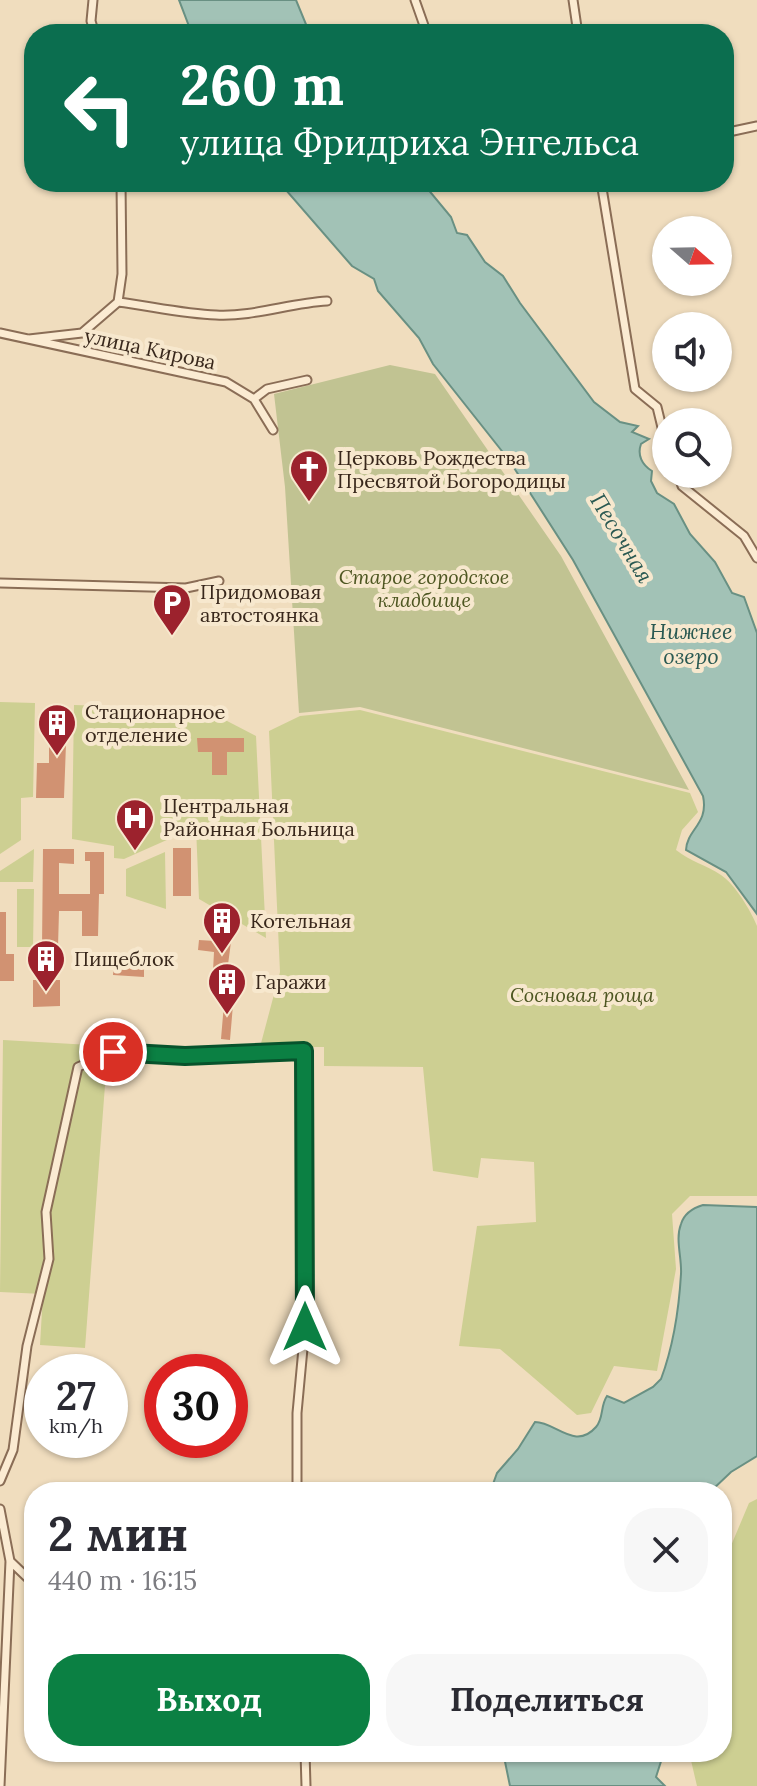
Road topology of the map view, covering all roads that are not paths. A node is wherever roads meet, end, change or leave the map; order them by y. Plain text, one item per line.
1 (93, 0) edge
2 (415, 0) edge
3 (573, 0) edge
4 (92, 24) edge
5 (423, 24) edge
6 (577, 24) edge
7 (757, 126) edge
8 (734, 131) edge
9 (121, 192) edge
10 (603, 192) edge
11 (327, 301) dead end
12 (118, 302) junction
13 (0, 333) edge
14 (27, 340) junction
15 (307, 380) dead end
16 (254, 399) junction
17 (657, 408) edge
18 (273, 430) dead end
19 (684, 488) edge
20 (757, 558) edge
21 (219, 581) dead end
22 (0, 583) edge
23 (0, 1481) edge
24 (297, 1482) edge
25 (0, 1509) edge
26 (10, 1561) junction
27 (24, 1574) edge
28 (305, 1762) edge
29 (0, 1786) edge
30 (306, 1786) edge

1 - 4 street
2 - 5 street
3 - 6 street
7 - 8 street
9 - 12 street
10 - 17 street
11 - 12 street, улица Кирова
12 - 14 street
13 - 14 street, улица Кирова
14 - 16 street, улица Кирова
15 - 16 street
16 - 18 street
19 - 20 street
21 - 22 street
23 - 24 street
25 - 26 street
26 - 27 street
26 - 29 street
28 - 30 street

